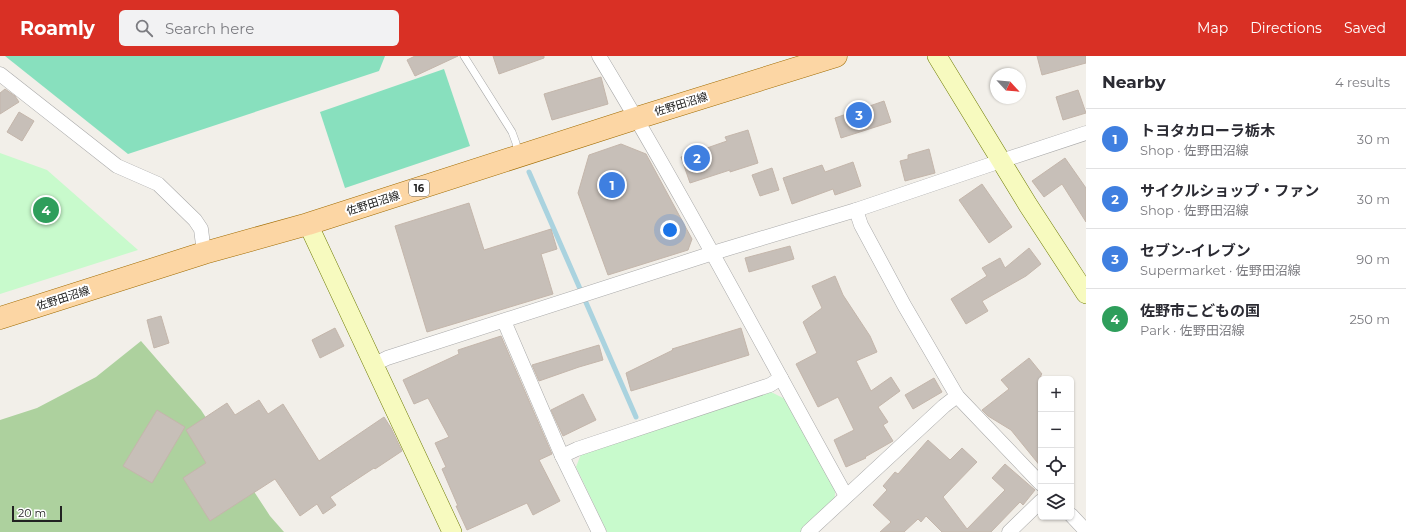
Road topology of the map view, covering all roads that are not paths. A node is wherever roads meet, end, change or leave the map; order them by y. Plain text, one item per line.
1 (464, 56) edge
2 (599, 56) edge
3 (836, 56) edge
4 (937, 56) edge
5 (0, 74) edge
6 (637, 118) junction
7 (1086, 133) edge
8 (518, 156) junction
9 (1001, 161) junction
10 (856, 210) junction
11 (308, 224) junction
12 (204, 253) junction
13 (713, 253) junction
14 (1086, 294) edge
15 (0, 318) edge
16 (504, 321) junction
17 (373, 365) junction
18 (781, 378) junction
19 (956, 396) junction
20 (562, 456) junction
21 (1038, 481) edge
22 (846, 496) junction
23 (1038, 504) edge
24 (1074, 518) edge
25 (1086, 531) edge
26 (452, 532) edge
27 (599, 532) edge
28 (808, 532) edge
29 (1009, 532) edge

1 - 8 lane
2 - 6 street
3 - 6 main road, 佐野田沼線 / 16
4 - 9 street
5 - 12 street
6 - 8 main road, 佐野田沼線 / 16
6 - 13 street
7 - 9 street
8 - 11 main road, 佐野田沼線 / 16
9 - 10 street
9 - 14 street
10 - 13 street
10 - 19 street
11 - 12 main road, 佐野田沼線 / 16
11 - 17 street
12 - 15 main road, 佐野田沼線 / 16
13 - 16 street
13 - 18 street
16 - 17 street
16 - 20 street
17 - 26 street
18 - 20 street
18 - 22 street
19 - 21 street
19 - 22 street
20 - 27 street
22 - 28 street
23 - 29 street
24 - 25 street

